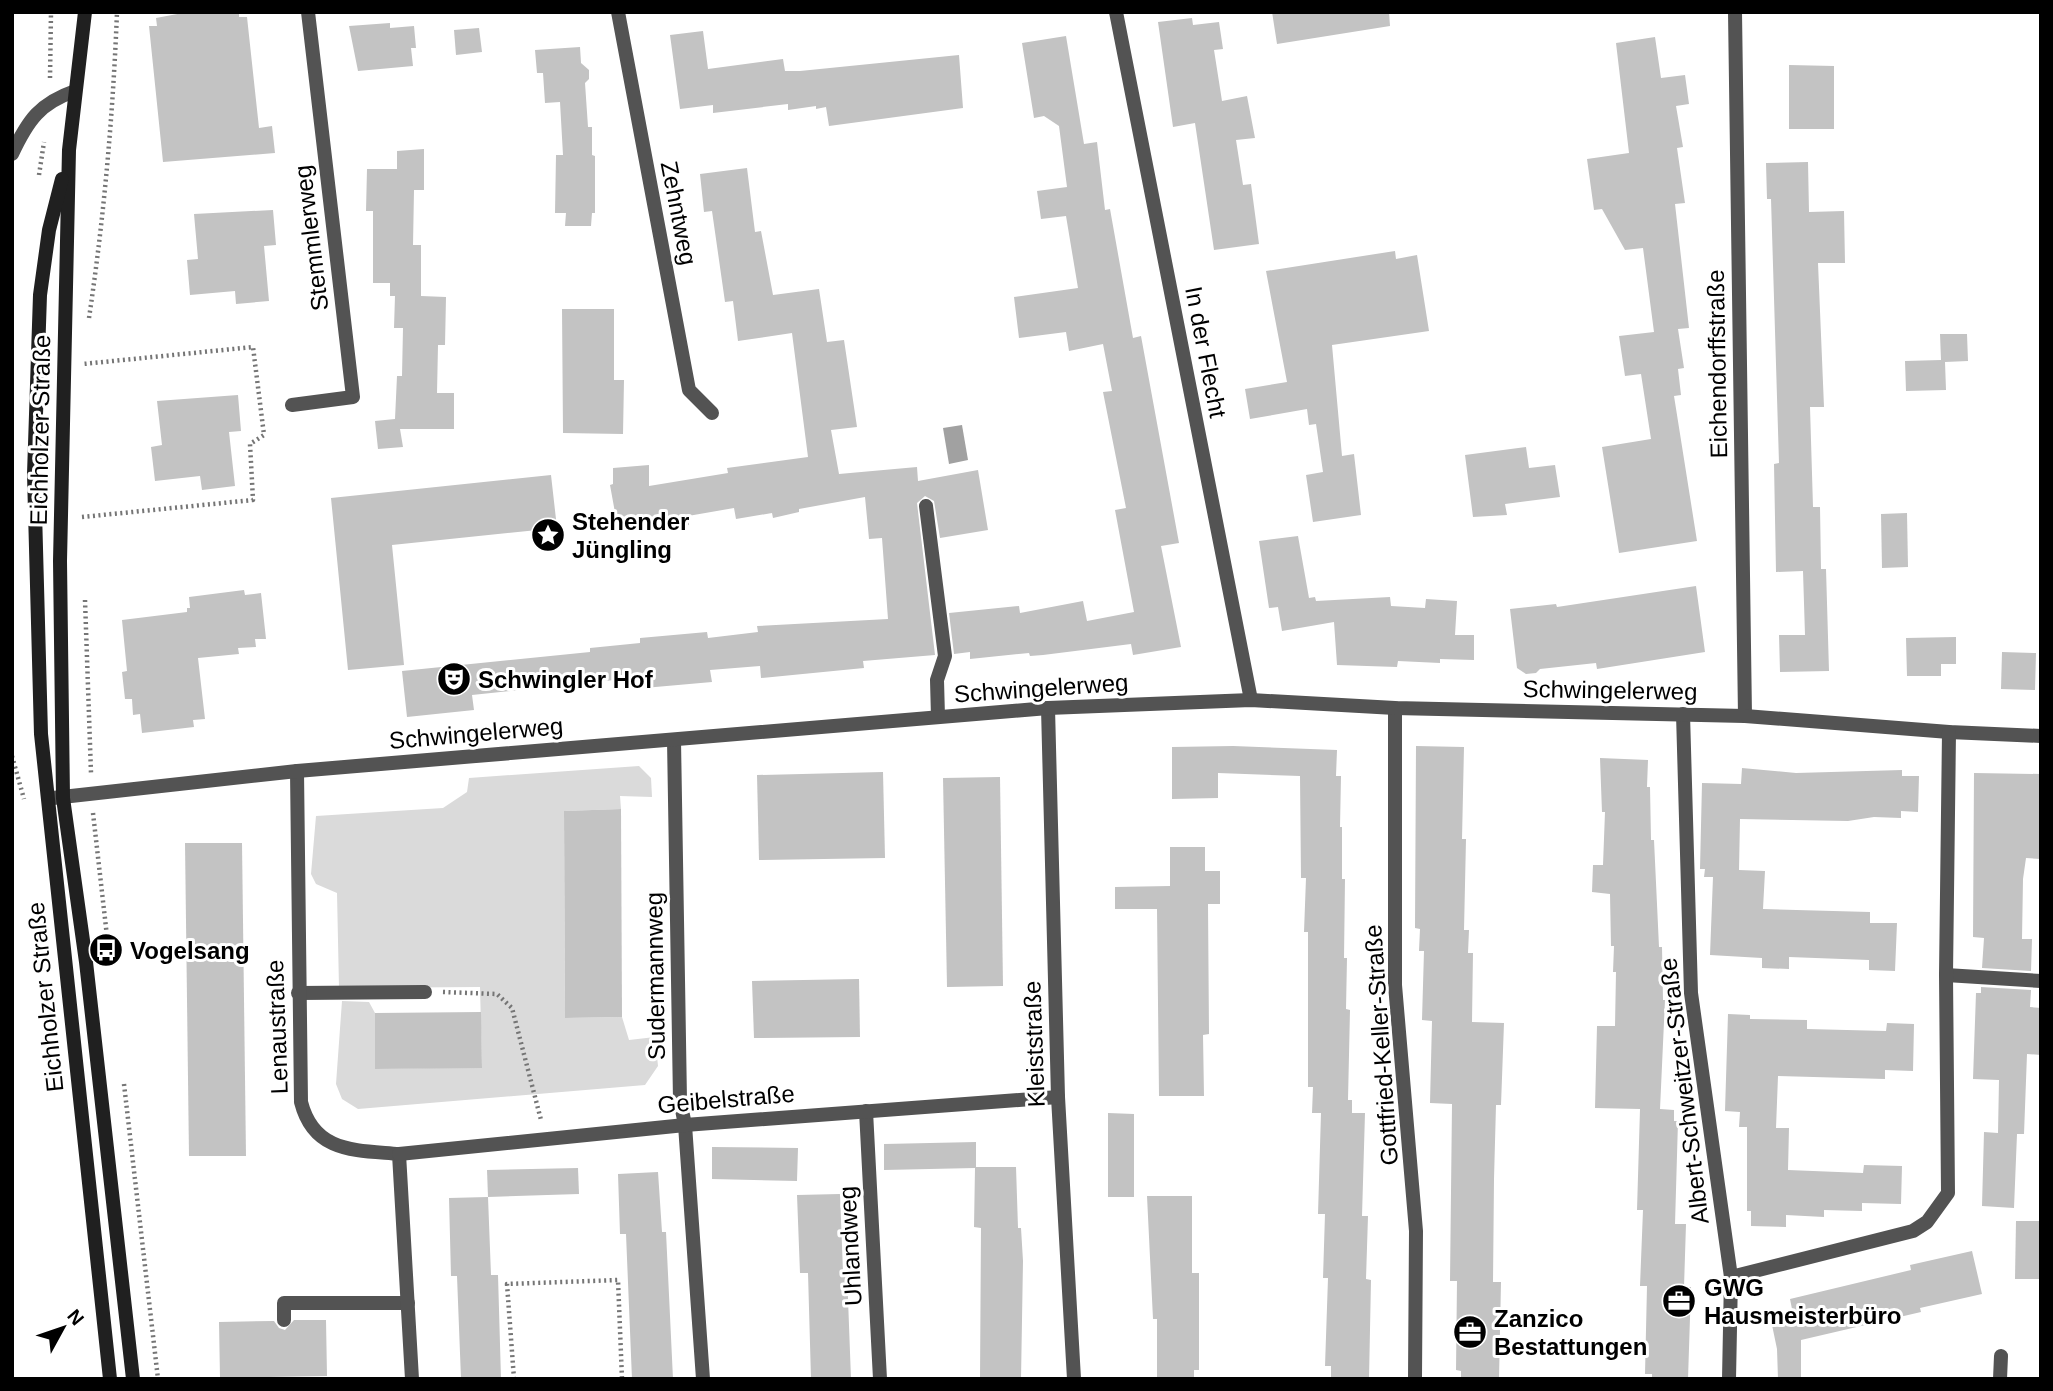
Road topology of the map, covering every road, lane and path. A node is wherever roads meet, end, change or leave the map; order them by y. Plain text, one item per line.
1 (85, 12) edge
2 (117, 12) edge
3 (307, 12) edge
4 (618, 12) edge
5 (1116, 12) edge
6 (1735, 12) edge
7 (75, 90) junction
8 (69, 150) junction
9 (12, 154) edge
10 (88, 324) dead end
11 (84, 351) dead end
12 (82, 364) junction
13 (82, 378) dead end
14 (292, 405) dead end
15 (712, 413) dead end
16 (82, 503) dead end
17 (926, 506) dead end
18 (82, 517) junction
19 (82, 531) dead end
20 (84, 586) dead end
21 (1251, 700) junction
22 (1048, 708) junction
23 (1395, 708) junction
24 (1683, 714) junction
25 (1745, 716) junction
26 (938, 717) junction
27 (1949, 733) junction
28 (2041, 736) edge
29 (674, 740) junction
30 (12, 756) edge
31 (297, 771) junction
32 (92, 796) junction
33 (55, 798) junction
34 (24, 799) dead end
35 (110, 962) dead end
36 (1946, 975) junction
37 (2041, 981) edge
38 (425, 992) joint
39 (298, 993) junction
40 (123, 1073) dead end
41 (1058, 1097) junction
42 (866, 1111) junction
43 (685, 1125) junction
44 (545, 1139) junction
45 (399, 1154) junction
46 (1731, 1277) junction
47 (408, 1303) junction
48 (284, 1320) dead end
49 (2001, 1356) dead end
50 (110, 1379) edge
51 (133, 1379) edge
52 (158, 1379) edge
53 (412, 1379) edge
54 (514, 1379) edge
55 (622, 1379) edge
56 (703, 1379) edge
57 (880, 1379) edge
58 (1074, 1379) edge
59 (1415, 1379) edge
60 (1729, 1379) edge
61 (2000, 1379) edge

1 - 7 main road, Eichholzer Straße
2 - 10 path
3 - 14 street, Stemmlerweg
4 - 15 street, Zehntweg
5 - 21 street, In der Flecht
6 - 25 street, Eichendorffstraße
7 - 8 main road, Eichholzer Straße
7 - 9 street
8 - 33 main road, Eichholzer Straße
8 - 33 main road, Eichholzer Straße
11 - 12 path
12 - 13 path
12 - 18 path
16 - 18 path
17 - 26 street
18 - 19 path
20 - 32 path
21 - 22 street, Schwingelerweg
21 - 23 street, Schwingelerweg
22 - 26 street, Schwingelerweg
22 - 41 street, Kleiststraße
23 - 24 street, Schwingelerweg
23 - 59 street, Gottfried-Keller-Straße
24 - 25 street, Schwingelerweg
24 - 46 street, Albert-Schweitzer-Straße
25 - 27 street, Schwingelerweg
26 - 29 street, Schwingelerweg
27 - 28 street, Schwingelerweg
27 - 36 street
29 - 31 street, Schwingelerweg
29 - 43 street, Sudermannweg
30 - 34 path
31 - 32 street, Schwingelerweg
31 - 39 street, Lenaustraße
32 - 33 street, Schwingelerweg
32 - 35 path
33 - 50 main road, Eichholzer Straße
33 - 51 main road, Eichholzer Straße
36 - 37 street
36 - 46 street
38 - 39 street
38 - 44 path
39 - 45 street, Lenaustraße
40 - 52 path
41 - 42 street, Geibelstraße
41 - 58 street, Kleiststraße
42 - 43 street, Geibelstraße
42 - 57 street, Uhlandweg
43 - 44 street, Geibelstraße
43 - 56 street, Sudermannweg
44 - 45 street, Geibelstraße
45 - 47 street
46 - 60 street, Albert-Schweitzer-Straße
47 - 48 street
47 - 53 street
49 - 61 street
54 - 55 path

